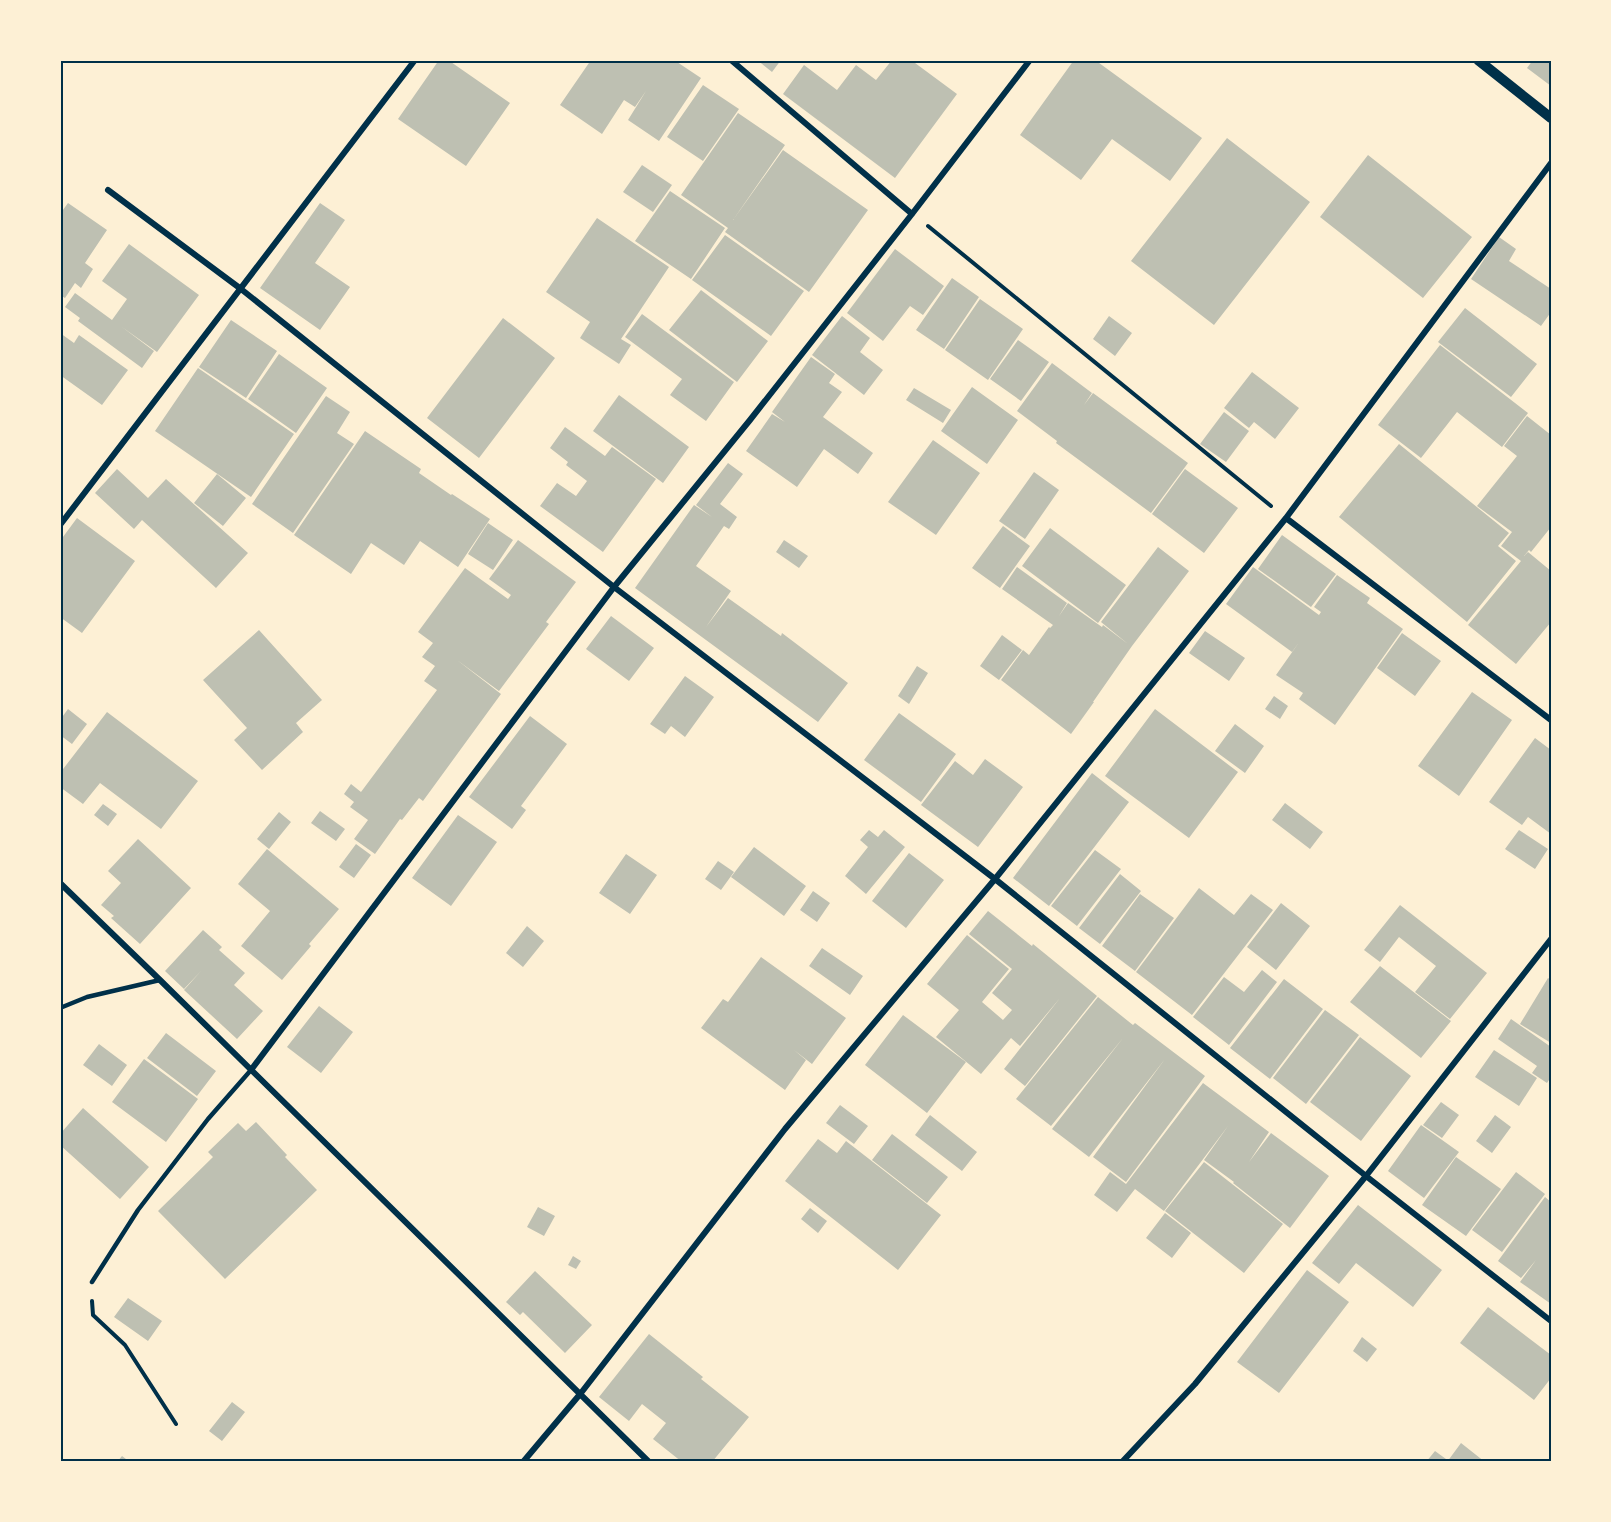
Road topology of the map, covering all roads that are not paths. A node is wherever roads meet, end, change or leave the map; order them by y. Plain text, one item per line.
1 (415, 60) edge
2 (731, 60) edge
3 (1030, 60) edge
4 (1478, 60) edge
5 (1551, 118) edge
6 (1551, 164) edge
7 (108, 190) dead end
8 (912, 214) junction
9 (240, 289) junction
10 (1286, 518) junction
11 (60, 525) edge
12 (614, 587) junction
13 (1551, 720) edge
14 (995, 879) junction
15 (60, 883) edge
16 (1551, 939) edge
17 (160, 980) junction
18 (60, 1008) edge
19 (251, 1070) junction
20 (1366, 1176) junction
21 (92, 1282) road end
22 (1551, 1321) edge
23 (581, 1393) junction
24 (523, 1462) edge
25 (649, 1462) edge
26 (1122, 1462) edge

1 - 9 street
2 - 8 street
3 - 8 street
4 - 5 street
6 - 10 street
7 - 9 street
8 - 12 street
9 - 11 street
9 - 12 street
10 - 13 street
10 - 14 street
12 - 14 street
12 - 19 street
14 - 20 street
14 - 23 street
15 - 17 street
16 - 20 street
17 - 18 lane
17 - 19 street
19 - 21 lane
19 - 23 street
20 - 22 street
20 - 26 street
23 - 24 street
23 - 25 street

